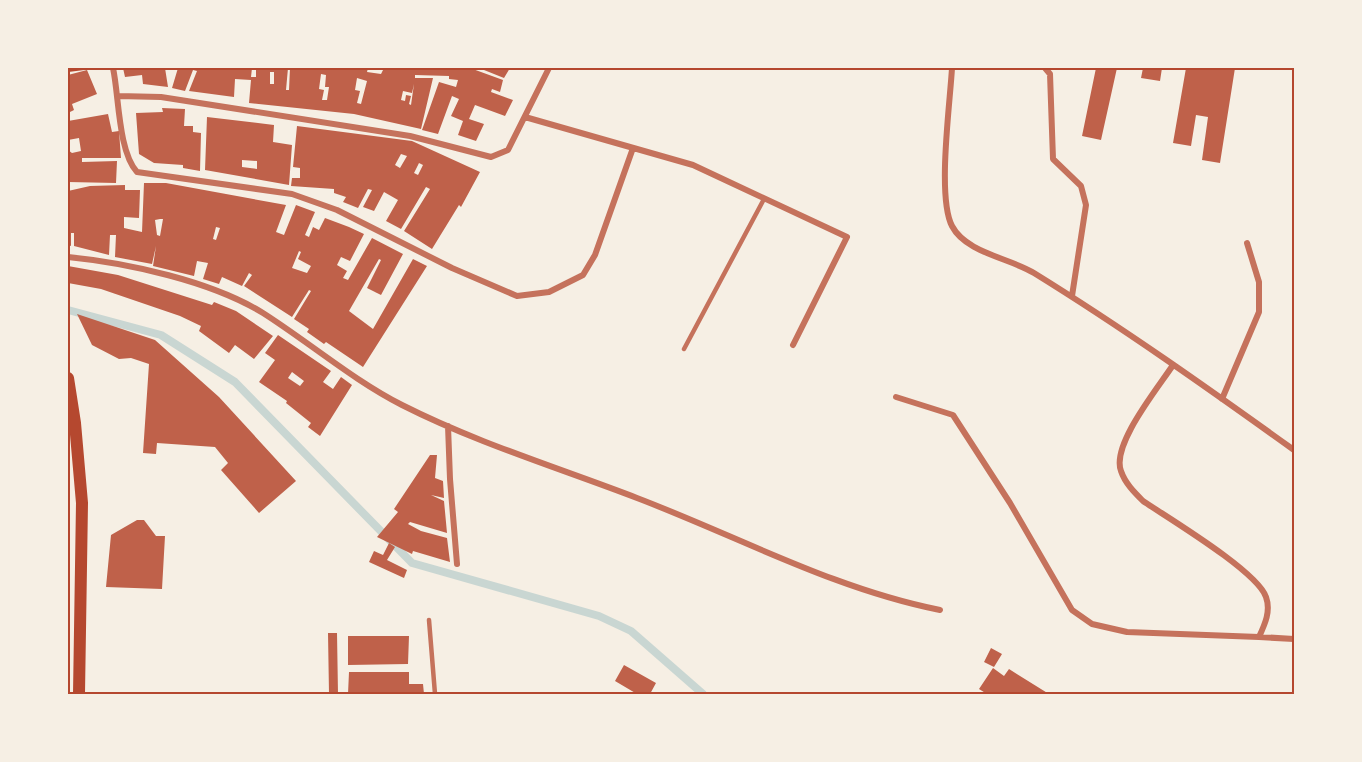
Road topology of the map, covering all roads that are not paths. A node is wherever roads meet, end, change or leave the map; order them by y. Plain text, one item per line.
1 (113, 68) edge
2 (549, 68) edge
3 (952, 68) edge
4 (1046, 68) edge
5 (118, 96) junction
6 (525, 117) junction
7 (633, 148) junction
8 (764, 199) junction
9 (1247, 243) dead end
10 (68, 257) edge
11 (1072, 296) junction
12 (793, 345) dead end
13 (684, 349) dead end
14 (1173, 365) junction
15 (68, 378) edge
16 (896, 397) dead end
17 (1222, 399) junction
18 (448, 426) junction
19 (1294, 450) edge
20 (457, 564) dead end
21 (940, 609) dead end
22 (429, 620) dead end
23 (1259, 636) junction
24 (1294, 639) edge
25 (79, 694) edge
26 (435, 694) edge

1 - 5 street
2 - 6 street
3 - 11 street
4 - 11 street
5 - 6 street
5 - 7 street
6 - 7 street
7 - 8 street
8 - 12 street
8 - 13 lane
9 - 17 street
10 - 18 street
11 - 14 street
14 - 17 street
14 - 23 street
15 - 25 main road
16 - 23 street
17 - 19 street
18 - 20 street
18 - 21 street
22 - 26 lane
23 - 24 street

